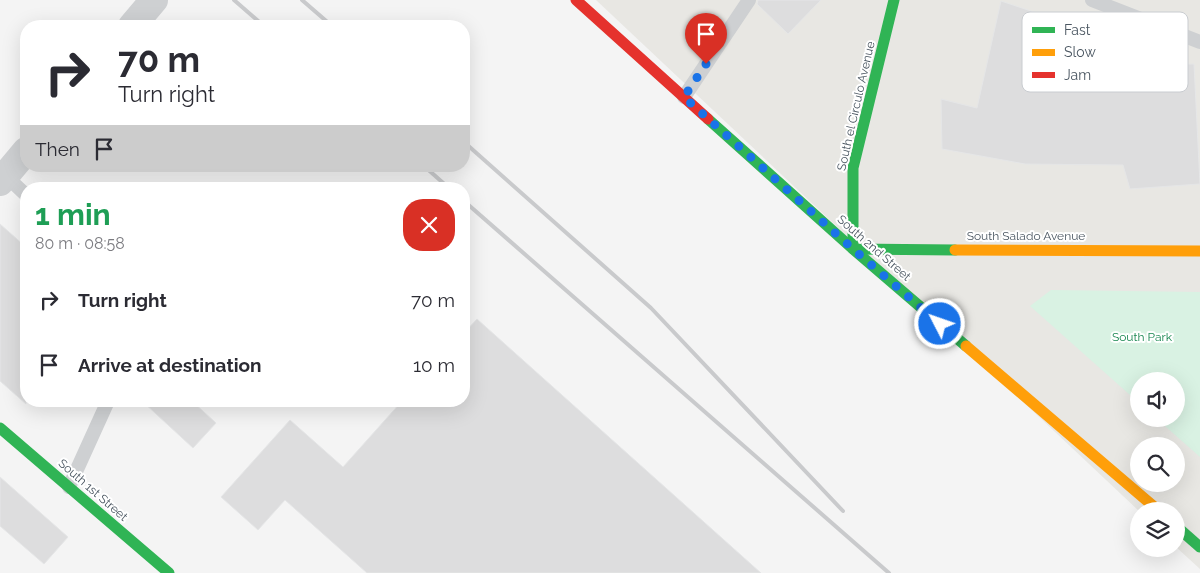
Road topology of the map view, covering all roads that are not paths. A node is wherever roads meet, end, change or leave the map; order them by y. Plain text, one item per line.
1 (154, 0) edge
2 (577, 0) edge
3 (749, 0) edge
4 (894, 0) edge
5 (1092, 0) edge
6 (1123, 12) edge
7 (137, 20) edge
8 (1188, 37) edge
9 (1200, 42) edge
10 (684, 97) junction
11 (20, 159) edge
12 (3, 179) edge
13 (20, 191) edge
14 (853, 249) junction
15 (1200, 251) edge
16 (105, 407) edge
17 (0, 428) edge
18 (69, 487) junction
19 (1148, 502) edge
20 (1185, 534) edge
21 (1200, 547) edge
22 (169, 573) edge

1 - 7 street
2 - 10 street, South 2nd Street
3 - 10 lane
4 - 14 street, South el Circulo Avenue
5 - 6 lane
8 - 9 lane
10 - 14 street, South 2nd Street
11 - 12 street
12 - 13 lane
14 - 15 street, South Salado Avenue
14 - 19 street, South 2nd Street
16 - 18 lane
17 - 18 street, South 1st Street
18 - 22 street, South 1st Street
20 - 21 street

